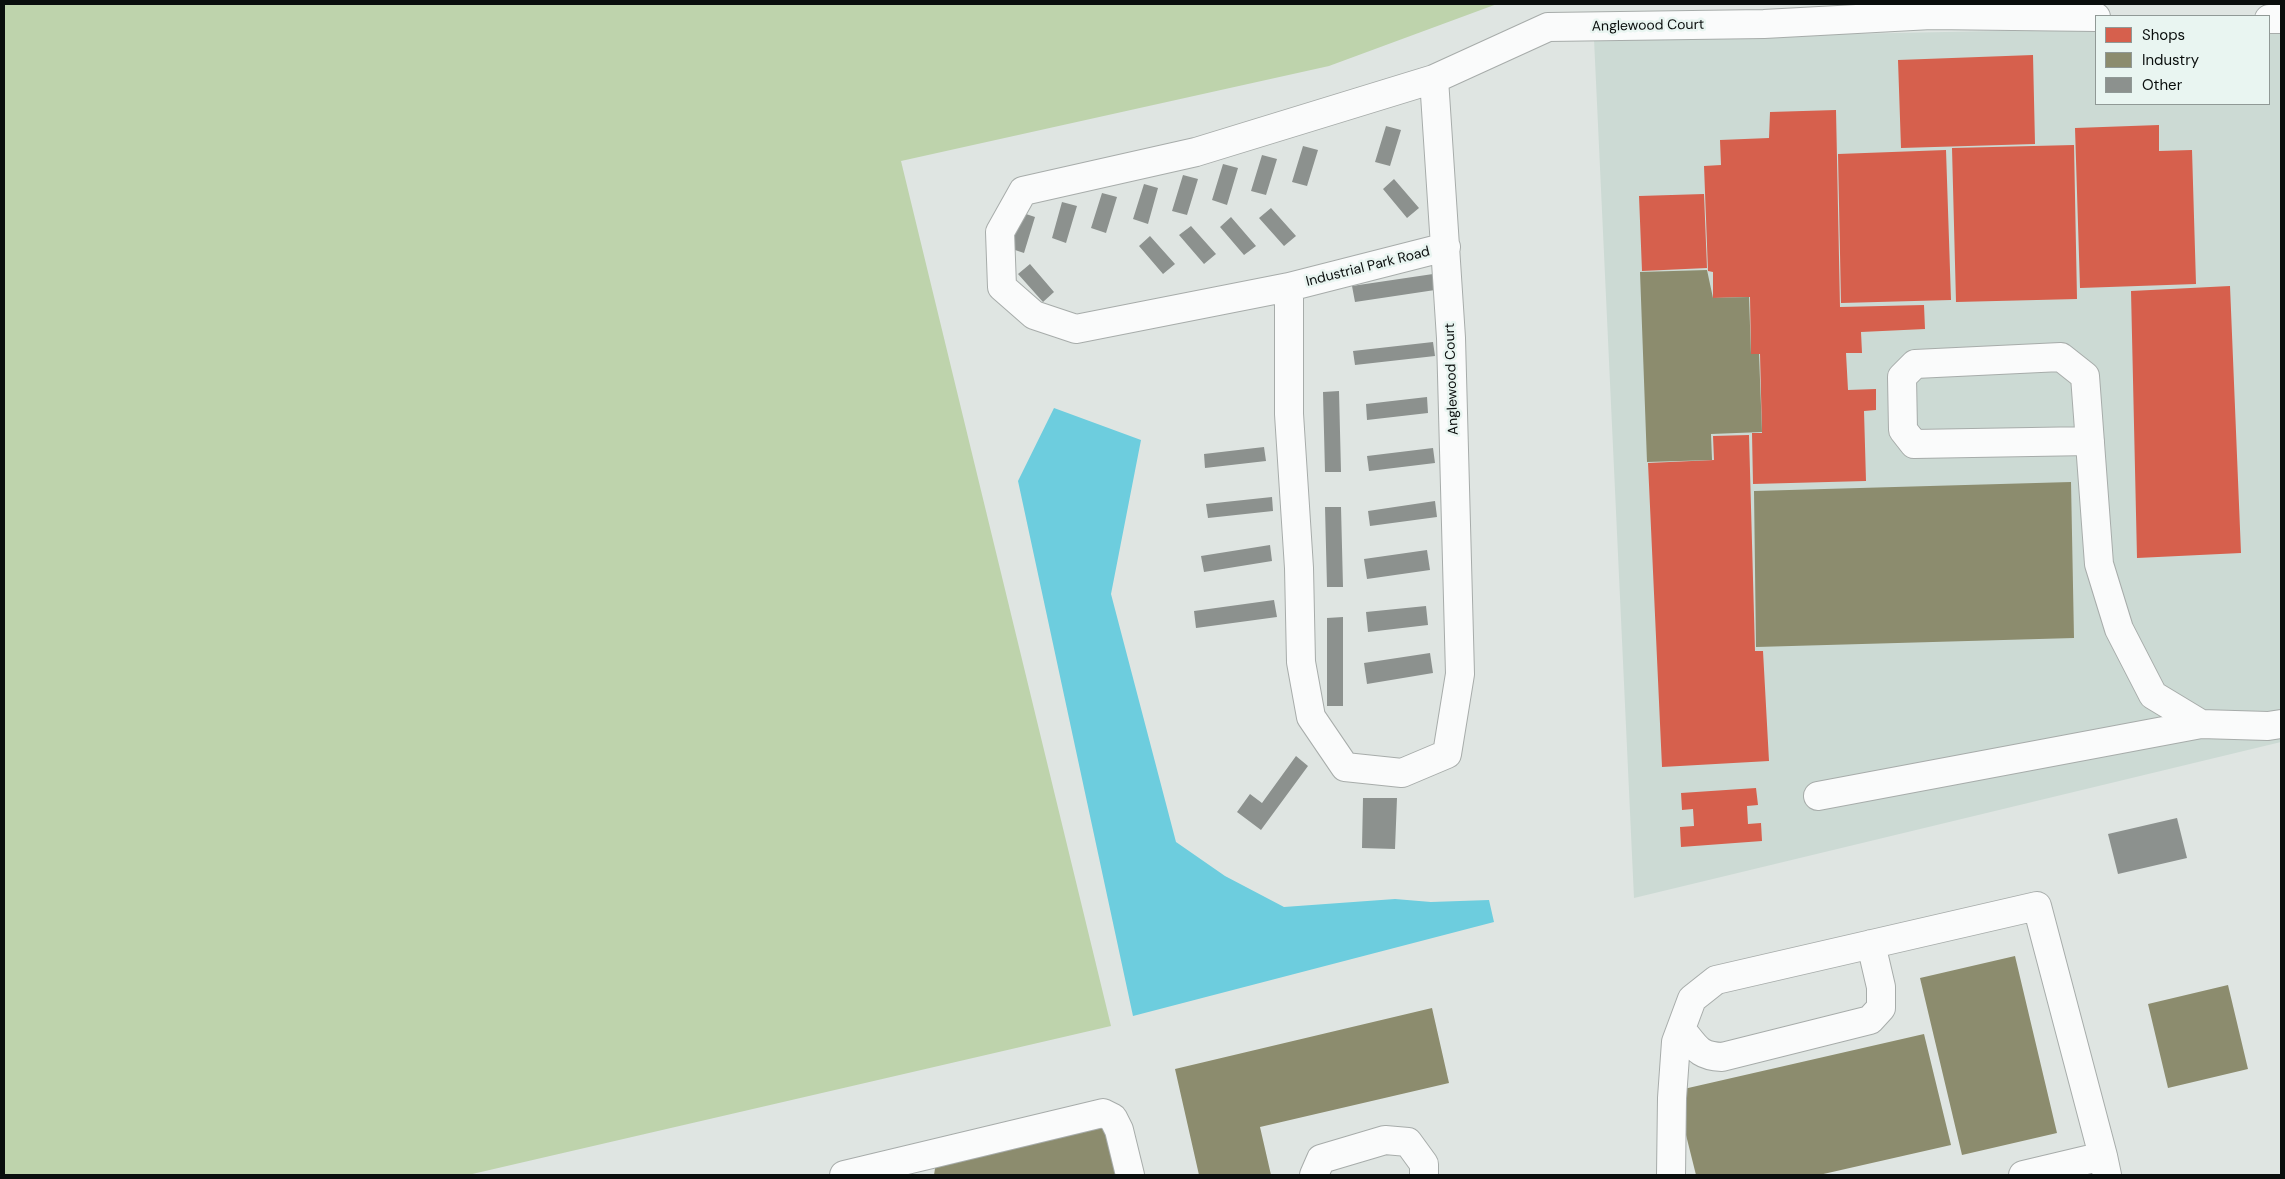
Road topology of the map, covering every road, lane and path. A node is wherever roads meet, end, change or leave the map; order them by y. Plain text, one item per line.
1 (2095, 17) edge
2 (1434, 79) junction
3 (1446, 247) junction
4 (1289, 287) junction
5 (2090, 441) junction
6 (2201, 724) junction
7 (2281, 724) edge
8 (1818, 796) dead end
9 (1871, 944) junction
10 (1681, 1029) junction
11 (2105, 1166) edge
12 (844, 1175) edge
13 (1130, 1175) edge
14 (1314, 1175) edge
15 (1424, 1175) edge
16 (1671, 1175) edge
17 (2023, 1175) edge

1 - 2 street, Anglewood Court
2 - 3 street, Anglewood Court
2 - 4 street, Industrial Park Road
3 - 4 street, Industrial Park Road
3 - 4 street, Anglewood Court
5 - 5 street
5 - 6 street
6 - 7 street
6 - 8 street
9 - 10 street
9 - 10 street
9 - 11 street
10 - 16 street
11 - 17 street
12 - 13 street
14 - 15 street

